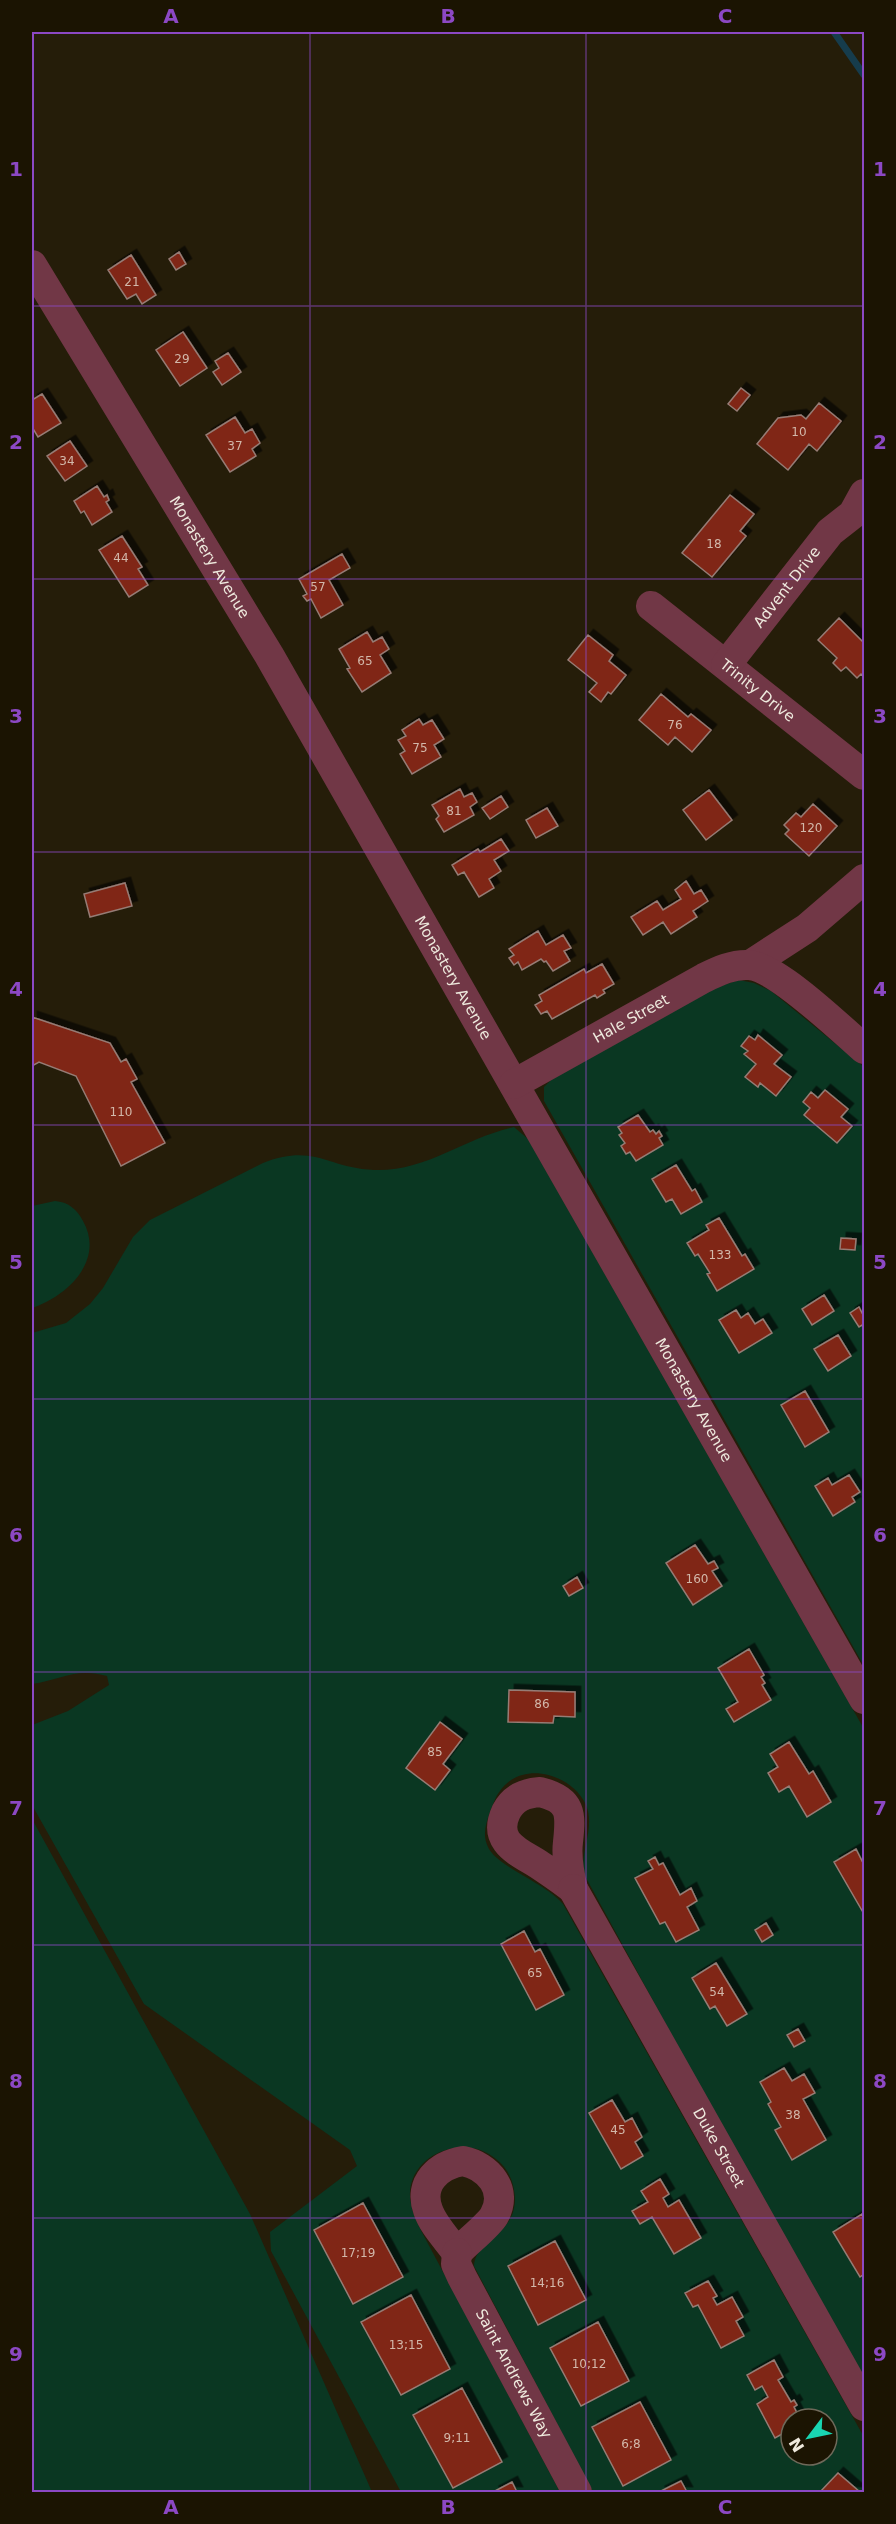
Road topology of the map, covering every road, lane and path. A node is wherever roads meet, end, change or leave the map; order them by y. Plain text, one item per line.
1 (32, 265) edge
2 (861, 509) edge
3 (651, 606) dead end
4 (726, 665) junction
5 (864, 775) edge
6 (864, 879) edge
7 (750, 965) junction
8 (864, 1049) edge
9 (514, 1084) junction
10 (864, 1699) edge
11 (573, 1889) dead end
12 (457, 2253) dead end
13 (864, 2406) edge
14 (577, 2493) edge

1 - 9 street, Monastery Avenue
2 - 4 street, Advent Drive
3 - 4 street, Trinity Drive
4 - 5 street, Trinity Drive
6 - 7 street, Hale Street
7 - 8 street
7 - 9 street, Hale Street
9 - 10 street, Monastery Avenue
11 - 13 street, Duke Street
12 - 14 street, Saint Andrews Way

